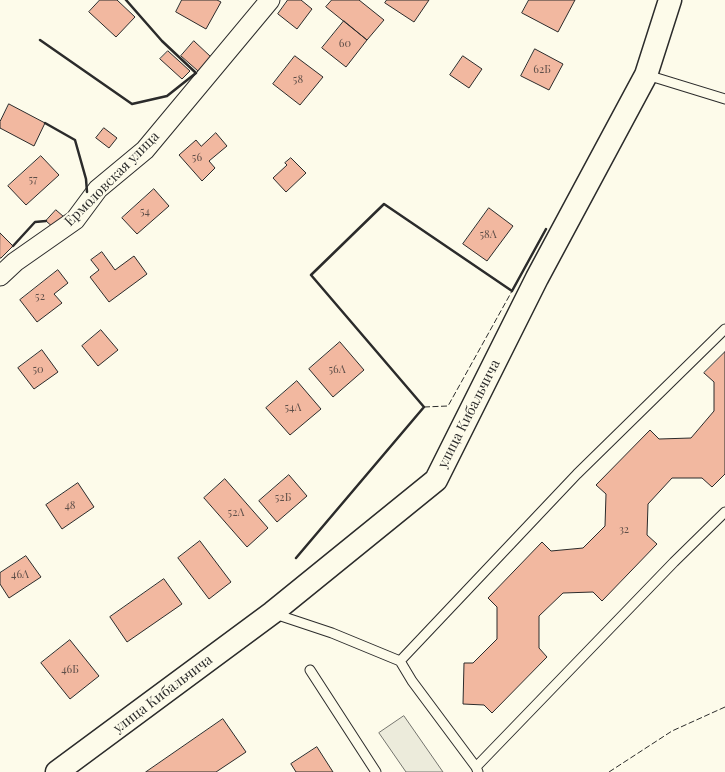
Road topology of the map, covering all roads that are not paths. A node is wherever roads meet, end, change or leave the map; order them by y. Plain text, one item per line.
1 (270, 0) edge
2 (670, 0) edge
3 (646, 75) junction
4 (725, 99) edge
5 (0, 276) edge
6 (725, 329) edge
7 (725, 512) edge
8 (272, 613) junction
9 (400, 661) junction
10 (310, 670) dead end
11 (477, 769) edge
12 (57, 772) edge
13 (376, 772) edge

1 - 5 street, Ермоловская улица
2 - 3 street, улица Кибальчича
3 - 4 lane
3 - 8 street, улица Кибальчича
6 - 9 lane
7 - 11 lane
8 - 9 lane
8 - 12 street, улица Кибальчича
9 - 11 lane
10 - 13 lane

